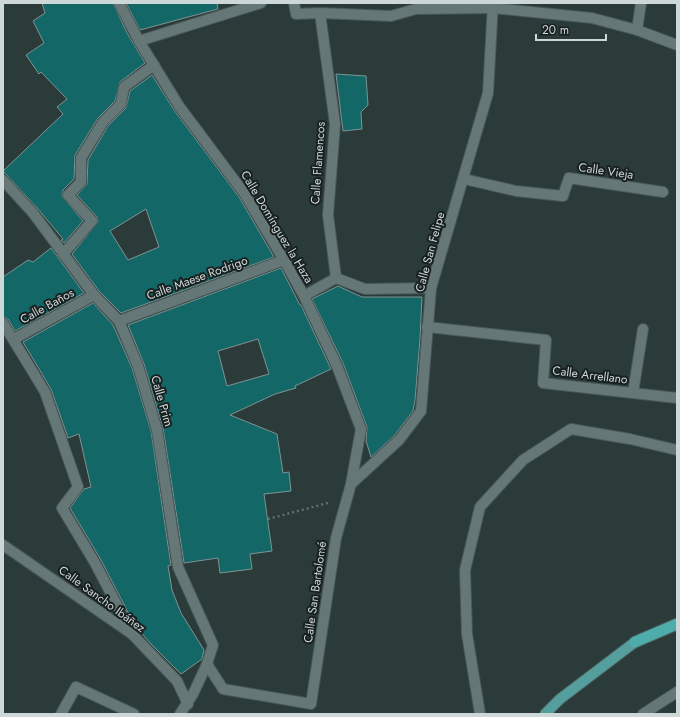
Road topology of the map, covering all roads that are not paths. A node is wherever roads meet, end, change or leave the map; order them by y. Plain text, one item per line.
1 (119, 3) edge
2 (261, 3) edge
3 (294, 3) edge
4 (641, 3) edge
5 (493, 6) edge
6 (320, 13) junction
7 (637, 30) junction
8 (139, 41) junction
9 (677, 45) edge
10 (154, 65) junction
11 (464, 179) junction
12 (3, 180) edge
13 (663, 192) dead end
14 (63, 254) junction
15 (284, 260) junction
16 (336, 278) junction
17 (431, 288) junction
18 (94, 295) junction
19 (304, 296) junction
20 (120, 321) junction
21 (3, 323) edge
22 (427, 327) junction
23 (643, 329) dead end
24 (14, 339) junction
25 (633, 393) junction
26 (677, 398) edge
27 (677, 450) edge
28 (351, 484) junction
29 (3, 545) edge
30 (677, 624) edge
31 (132, 634) junction
32 (635, 642) joint
33 (207, 664) junction
34 (677, 692) edge
35 (188, 704) junction
36 (61, 714) edge
37 (134, 714) edge
38 (180, 714) edge
39 (480, 714) edge
40 (545, 714) edge
41 (643, 714) edge

1 - 8 street, Calle Domínguez la Haza
2 - 8 street
3 - 6 street
4 - 7 street
5 - 6 street
5 - 7 street
5 - 11 street, Calle San Felipe
6 - 16 street, Calle Flamencos
7 - 9 street
8 - 10 street, Calle Domínguez la Haza
10 - 14 street
10 - 15 street, Calle Domínguez la Haza
11 - 13 street, Calle Vieja
11 - 17 street, Calle San Felipe
12 - 14 street, Calle Prim
14 - 18 street, Calle Prim
15 - 19 street, Calle Domínguez la Haza
15 - 20 street, Calle Maese Rodrigo
16 - 17 street
16 - 19 street
17 - 22 street, Calle San Felipe
18 - 20 street, Calle Prim
18 - 24 street, Calle Baños
19 - 28 street, Calle Domínguez la Haza
20 - 33 street, Calle Prim
21 - 24 street
22 - 25 street, Calle Arrellano
22 - 28 street, Calle San Felipe
23 - 25 street
24 - 31 street
25 - 26 street, Calle Arrellano
27 - 39 street
28 - 33 street, Calle San Bartolomé
29 - 31 street, Calle Sancho Ibáñez
30 - 32 highway
31 - 35 street, Calle Sancho Ibáñez
32 - 40 main road
33 - 35 street, Calle Prim
34 - 41 street
35 - 38 street, Calle Prim
36 - 37 street

